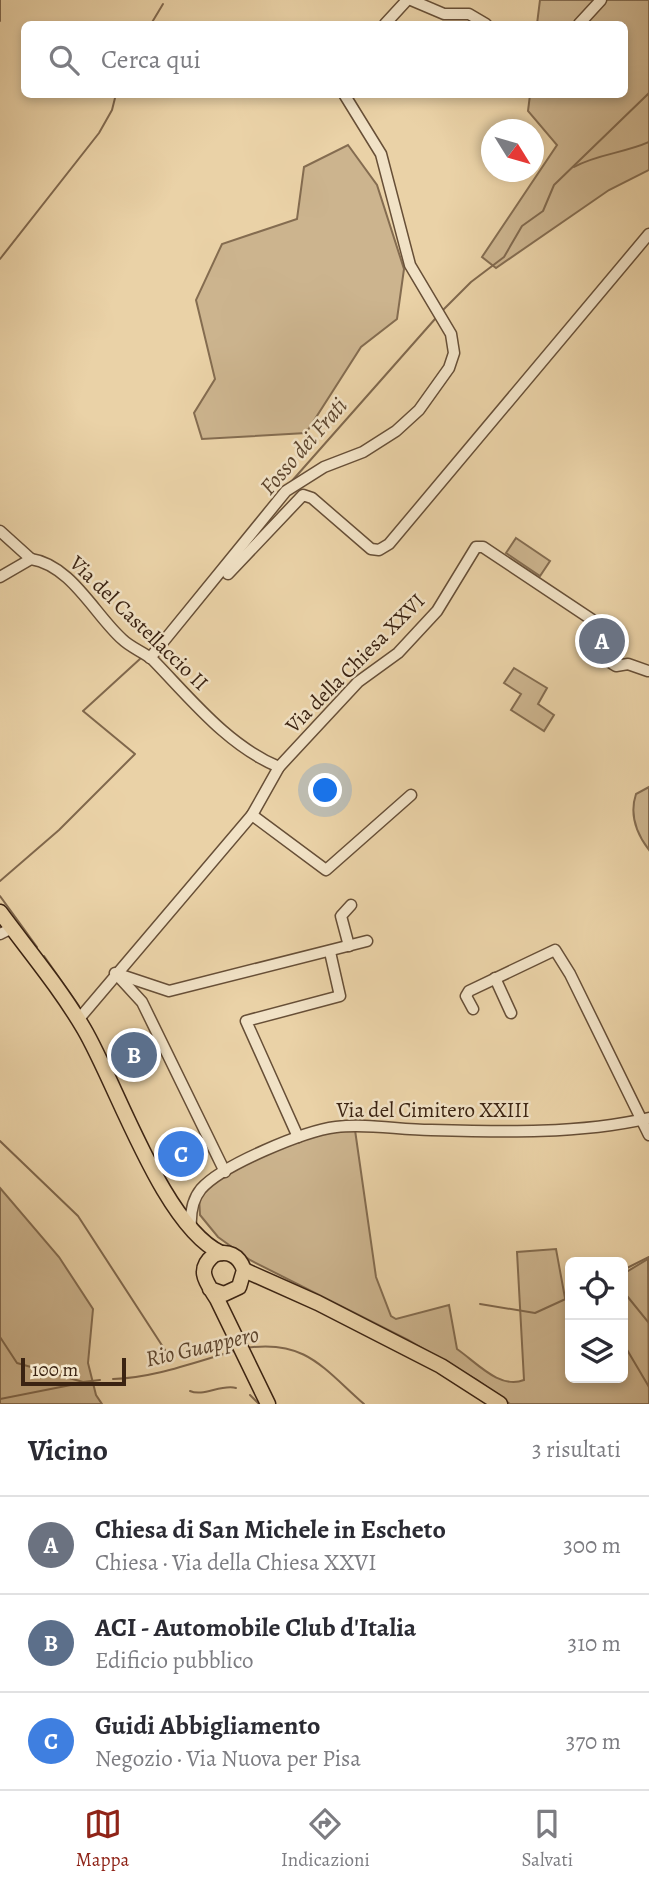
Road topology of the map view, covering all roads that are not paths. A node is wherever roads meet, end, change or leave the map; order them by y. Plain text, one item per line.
1 (409, 0) edge
2 (601, 0) edge
3 (388, 21) edge
4 (481, 21) edge
5 (582, 21) edge
6 (346, 98) edge
7 (649, 234) edge
8 (0, 531) edge
9 (31, 559) junction
10 (0, 577) edge
11 (170, 635) junction
12 (150, 658) junction
13 (648, 671) edge
14 (279, 767) junction
15 (411, 795) dead end
16 (253, 815) junction
17 (351, 905) dead end
18 (0, 912) edge
19 (6, 931) edge
20 (368, 941) dead end
21 (349, 946) junction
22 (330, 951) junction
23 (115, 973) junction
24 (495, 978) junction
25 (473, 1009) dead end
26 (511, 1013) dead end
27 (78, 1020) junction
28 (645, 1119) edge
29 (649, 1135) edge
30 (298, 1137) junction
31 (225, 1172) junction
32 (193, 1232) junction
33 (221, 1253) junction
34 (204, 1266) junction
35 (244, 1270) junction
36 (275, 1285) junction
37 (210, 1289) junction
38 (236, 1289) junction
39 (228, 1322) junction
40 (268, 1404) edge
41 (500, 1404) edge

1 - 3 street
1 - 4 street
2 - 5 street
6 - 11 street
7 - 11 street
8 - 9 street, Via del Castellaccio II
9 - 10 street
9 - 12 street, Via del Castellaccio II
11 - 12 street
12 - 14 street, Via del Castellaccio II
13 - 14 street, Via della Chiesa XXVI
14 - 16 street, Via della Chiesa XXVI
15 - 16 street
16 - 23 street, Via della Chiesa XXVI
17 - 21 street
18 - 19 main road
19 - 27 main road
20 - 21 street
21 - 22 street
22 - 23 street
22 - 30 street
23 - 27 street, Via della Chiesa XXVI
23 - 31 street
24 - 25 street
24 - 26 street
24 - 28 street
27 - 32 main road
28 - 29 street
28 - 30 street, Via del Cimitero XXIII
30 - 31 street, Via del Cimitero XXIII
31 - 32 street, Via del Cimitero XXIII
32 - 33 main road
32 - 34 main road
33 - 34 main road
33 - 35 main road
34 - 37 main road
35 - 36 main road
35 - 38 main road
36 - 38 main road
36 - 41 main road
37 - 38 main road
37 - 39 main road
38 - 39 main road
39 - 40 main road

